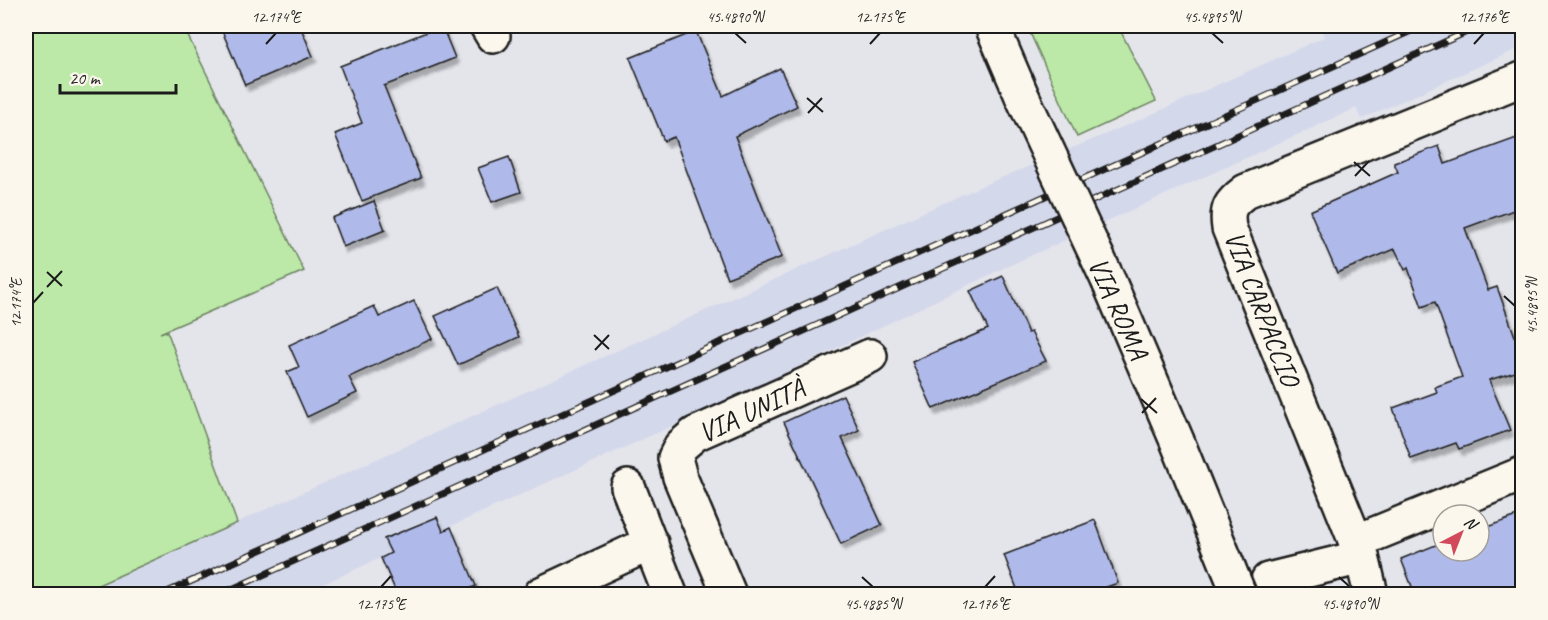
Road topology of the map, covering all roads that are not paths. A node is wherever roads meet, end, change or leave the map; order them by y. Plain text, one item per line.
1 (992, 26) edge
2 (1522, 80) edge
3 (870, 356) dead end
4 (1522, 474) edge
5 (628, 487) dead end
6 (651, 543) junction
7 (1358, 548) junction
8 (1268, 580) dead end
9 (1234, 581) edge
10 (541, 594) edge
11 (670, 594) edge
12 (729, 594) edge
13 (1371, 594) edge

1 - 9 street, VIA ROMA, bridge
2 - 7 street, VIA CARPACCIO
3 - 12 street, VIA UNITÀ
4 - 7 street
5 - 6 street
6 - 10 street
6 - 11 street
7 - 8 street
7 - 13 street, VIA CARPACCIO

